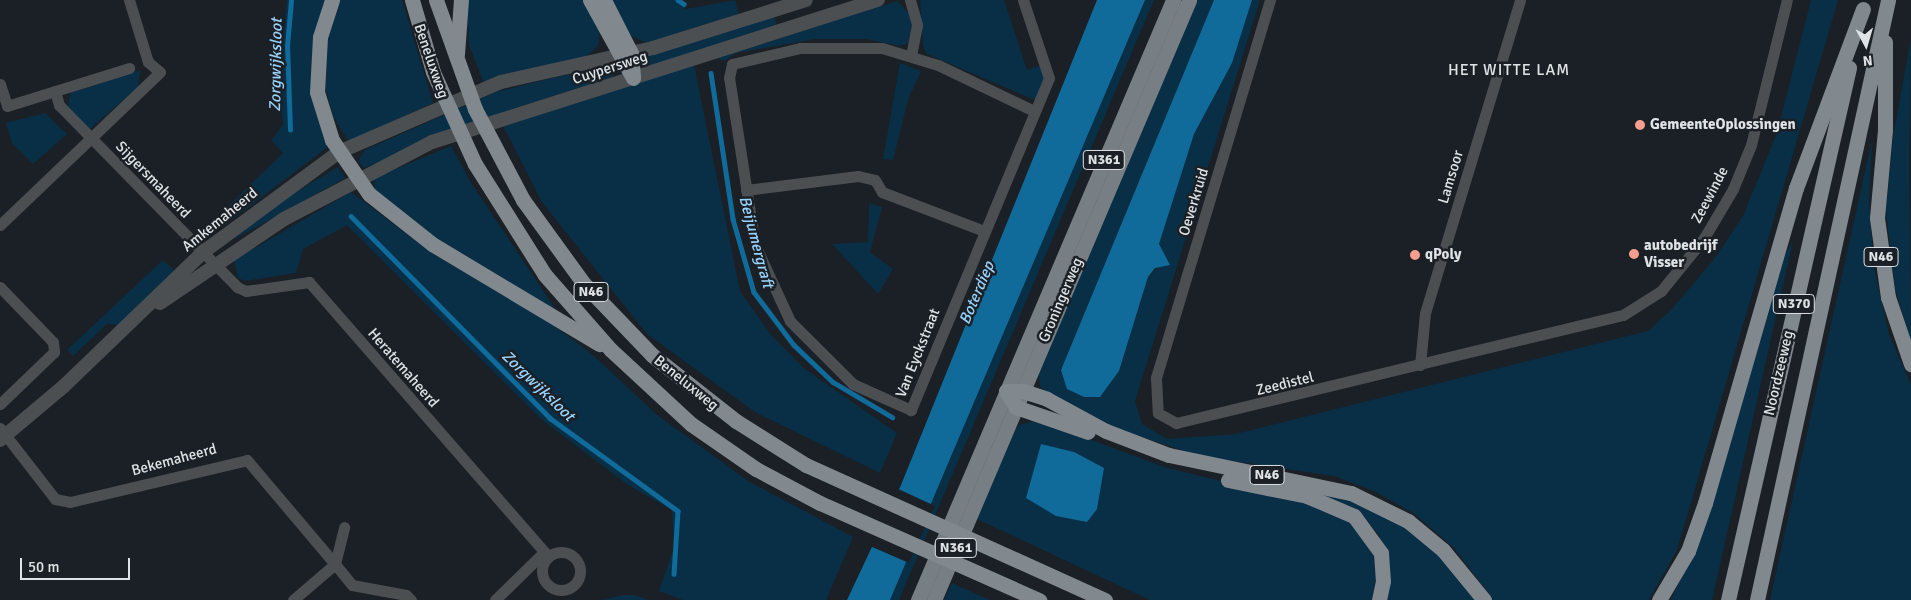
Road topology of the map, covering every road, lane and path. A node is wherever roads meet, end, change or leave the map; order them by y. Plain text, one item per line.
1 (129, 0) edge
2 (332, 0) edge
3 (412, 0) edge
4 (436, 0) edge
5 (461, 0) edge
6 (590, 0) edge
7 (604, 0) edge
8 (806, 0) edge
9 (878, 0) edge
10 (910, 0) edge
11 (1023, 0) edge
12 (1173, 0) edge
13 (1189, 0) edge
14 (1270, 0) edge
15 (1520, 0) edge
16 (1788, 0) edge
17 (1888, 0) edge
18 (1864, 5) edge
19 (1885, 15) junction
20 (624, 55) junction
21 (911, 55) junction
22 (456, 63) junction
23 (129, 68) dead end
24 (633, 78) junction
25 (0, 84) edge
26 (55, 91) junction
27 (1034, 111) junction
28 (91, 137) junction
29 (339, 152) junction
30 (356, 178) junction
31 (746, 190) junction
32 (0, 225) edge
33 (984, 231) junction
34 (202, 253) junction
35 (215, 265) junction
36 (0, 287) edge
37 (130, 324) junction
38 (611, 350) junction
39 (1911, 364) edge
40 (1420, 365) junction
41 (1023, 391) junction
42 (1006, 392) junction
43 (0, 404) edge
44 (1016, 407) junction
45 (1158, 413) joint
46 (2, 434) edge
47 (344, 527) dead end
48 (335, 564) junction
49 (378, 595) edge
50 (1102, 599) edge
51 (293, 600) edge
52 (411, 600) edge
53 (495, 600) edge
54 (918, 600) edge
55 (934, 600) edge
56 (1039, 600) edge
57 (1379, 600) edge
58 (1484, 600) edge
59 (1659, 600) edge
60 (1728, 600) edge
61 (1756, 600) edge

1 - 28 street
2 - 29 highway, N46
3 - 38 highway, Beneluxweg / N46
4 - 22 highway, Beneluxweg / N46
5 - 22 highway, N46
6 - 20 highway
7 - 20 highway
8 - 20 street, Cuypersweg
9 - 24 street, Cuypersweg
10 - 21 street
11 - 27 street
12 - 42 main road, Groningerweg / N361
13 - 41 main road, Groningerweg / N361
14 - 45 street, Oeverkruid
15 - 40 street, Lamsoor
16 - 40 street, Zeewinde
17 - 19 highway, Noordzeeweg / N370
18 - 59 highway, N370
18 - 60 highway, Noordzeeweg / N370
19 - 39 highway, N46
19 - 61 highway, Noordzeeweg / N370
20 - 24 highway
20 - 29 street, Cuypersweg
21 - 27 street, Van Eyckstraat
21 - 31 street, Van Eyckstraat
22 - 50 highway, Beneluxweg / N46
23 - 26 street
24 - 30 street, Cuypersweg
25 - 26 street
26 - 28 street, Sijgersmaheerd
27 - 33 street, Van Eyckstraat
28 - 32 street
28 - 34 street, Sijgersmaheerd
29 - 30 highway, N46
29 - 34 street, Amkemaheerd
30 - 35 street, Amkemaheerd
30 - 38 highway, N46
31 - 33 street
31 - 33 street, Van Eyckstraat
34 - 35 street, Sijgersmaheerd
34 - 37 street, Amkemaheerd
35 - 37 street, Amkemaheerd
35 - 53 street, Heratemaheerd
36 - 43 street
37 - 46 street, Amkemaheerd
38 - 56 highway, Beneluxweg / N46
40 - 45 street, Zeedistel
41 - 42 highway, N46
41 - 44 main road, Groningerweg / N361
41 - 58 highway, N46
42 - 44 highway
42 - 54 main road, Groningerweg / N361
44 - 55 main road, Groningerweg / N361
44 - 57 highway, N46
46 - 48 street, Bekemaheerd
47 - 48 street
48 - 49 street, Bekemaheerd
48 - 51 street
49 - 52 street, Bekemaheerd

